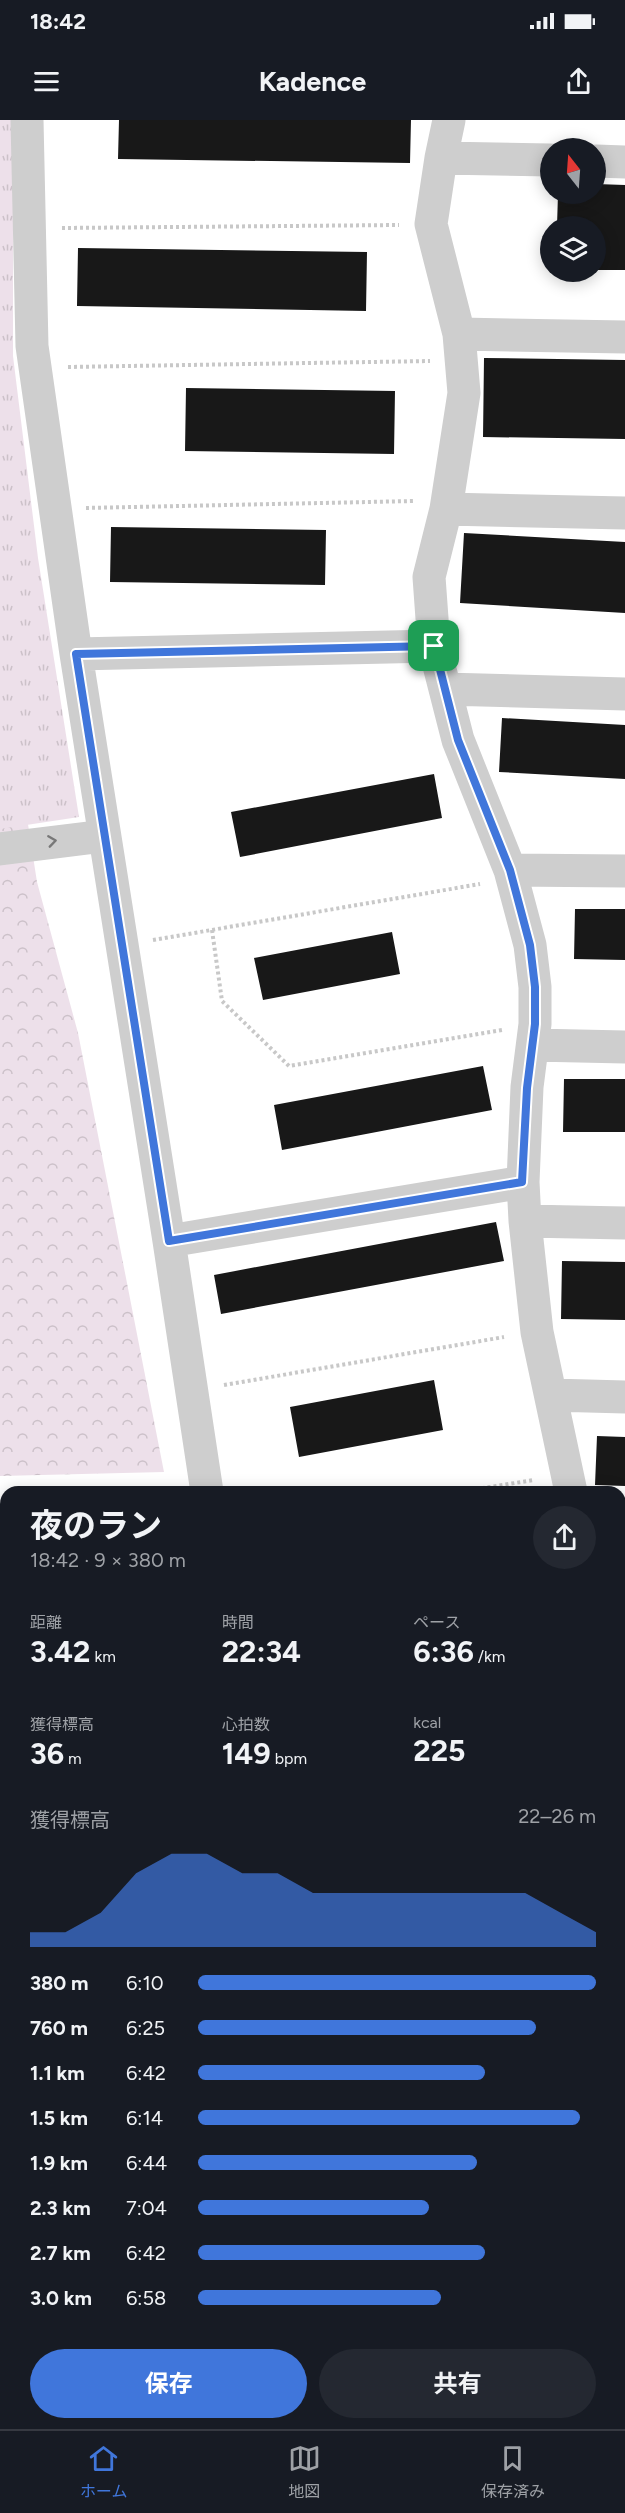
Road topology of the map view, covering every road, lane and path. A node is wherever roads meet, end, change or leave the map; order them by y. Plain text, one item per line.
1 (27, 120) edge
2 (450, 120) edge
3 (441, 158) junction
4 (540, 160) edge
5 (606, 161) edge
6 (625, 162) edge
7 (431, 224) junction
8 (52, 228) dead end
9 (625, 338) edge
10 (461, 347) junction
11 (68, 367) dead end
12 (86, 508) dead end
13 (446, 509) junction
14 (625, 513) edge
15 (434, 646) junction
16 (76, 654) junction
17 (446, 689) junction
18 (625, 694) edge
19 (104, 836) junction
20 (0, 849) edge
21 (510, 870) junction
22 (625, 871) edge
23 (212, 930) junction
24 (143, 942) dead end
25 (534, 1035) junction
26 (625, 1047) edge
27 (522, 1182) junction
28 (525, 1221) junction
29 (625, 1222) edge
30 (169, 1241) junction
31 (537, 1332) junction
32 (215, 1386) dead end
33 (551, 1395) junction
34 (625, 1397) edge
35 (569, 1483) edge
36 (206, 1486) edge
37 (532, 1486) edge

1 - 16 street
2 - 3 street
3 - 4 street
3 - 7 street
5 - 6 street
7 - 8 path
7 - 10 street
9 - 10 street
10 - 11 path
10 - 13 street
12 - 13 path
13 - 14 street
13 - 15 street
15 - 16 street
15 - 17 street
16 - 19 street
17 - 18 street
17 - 21 street
20 -> 19 street
19 - 30 street
21 - 22 street
21 - 23 path
21 - 25 street
23 - 24 path
23 - 25 path
25 - 26 street
25 - 27 street
27 - 28 street
27 - 30 street
28 - 29 street
28 - 31 street
30 - 36 street
31 - 32 path
31 - 33 street
33 - 34 street
33 - 35 street
35 - 37 path

